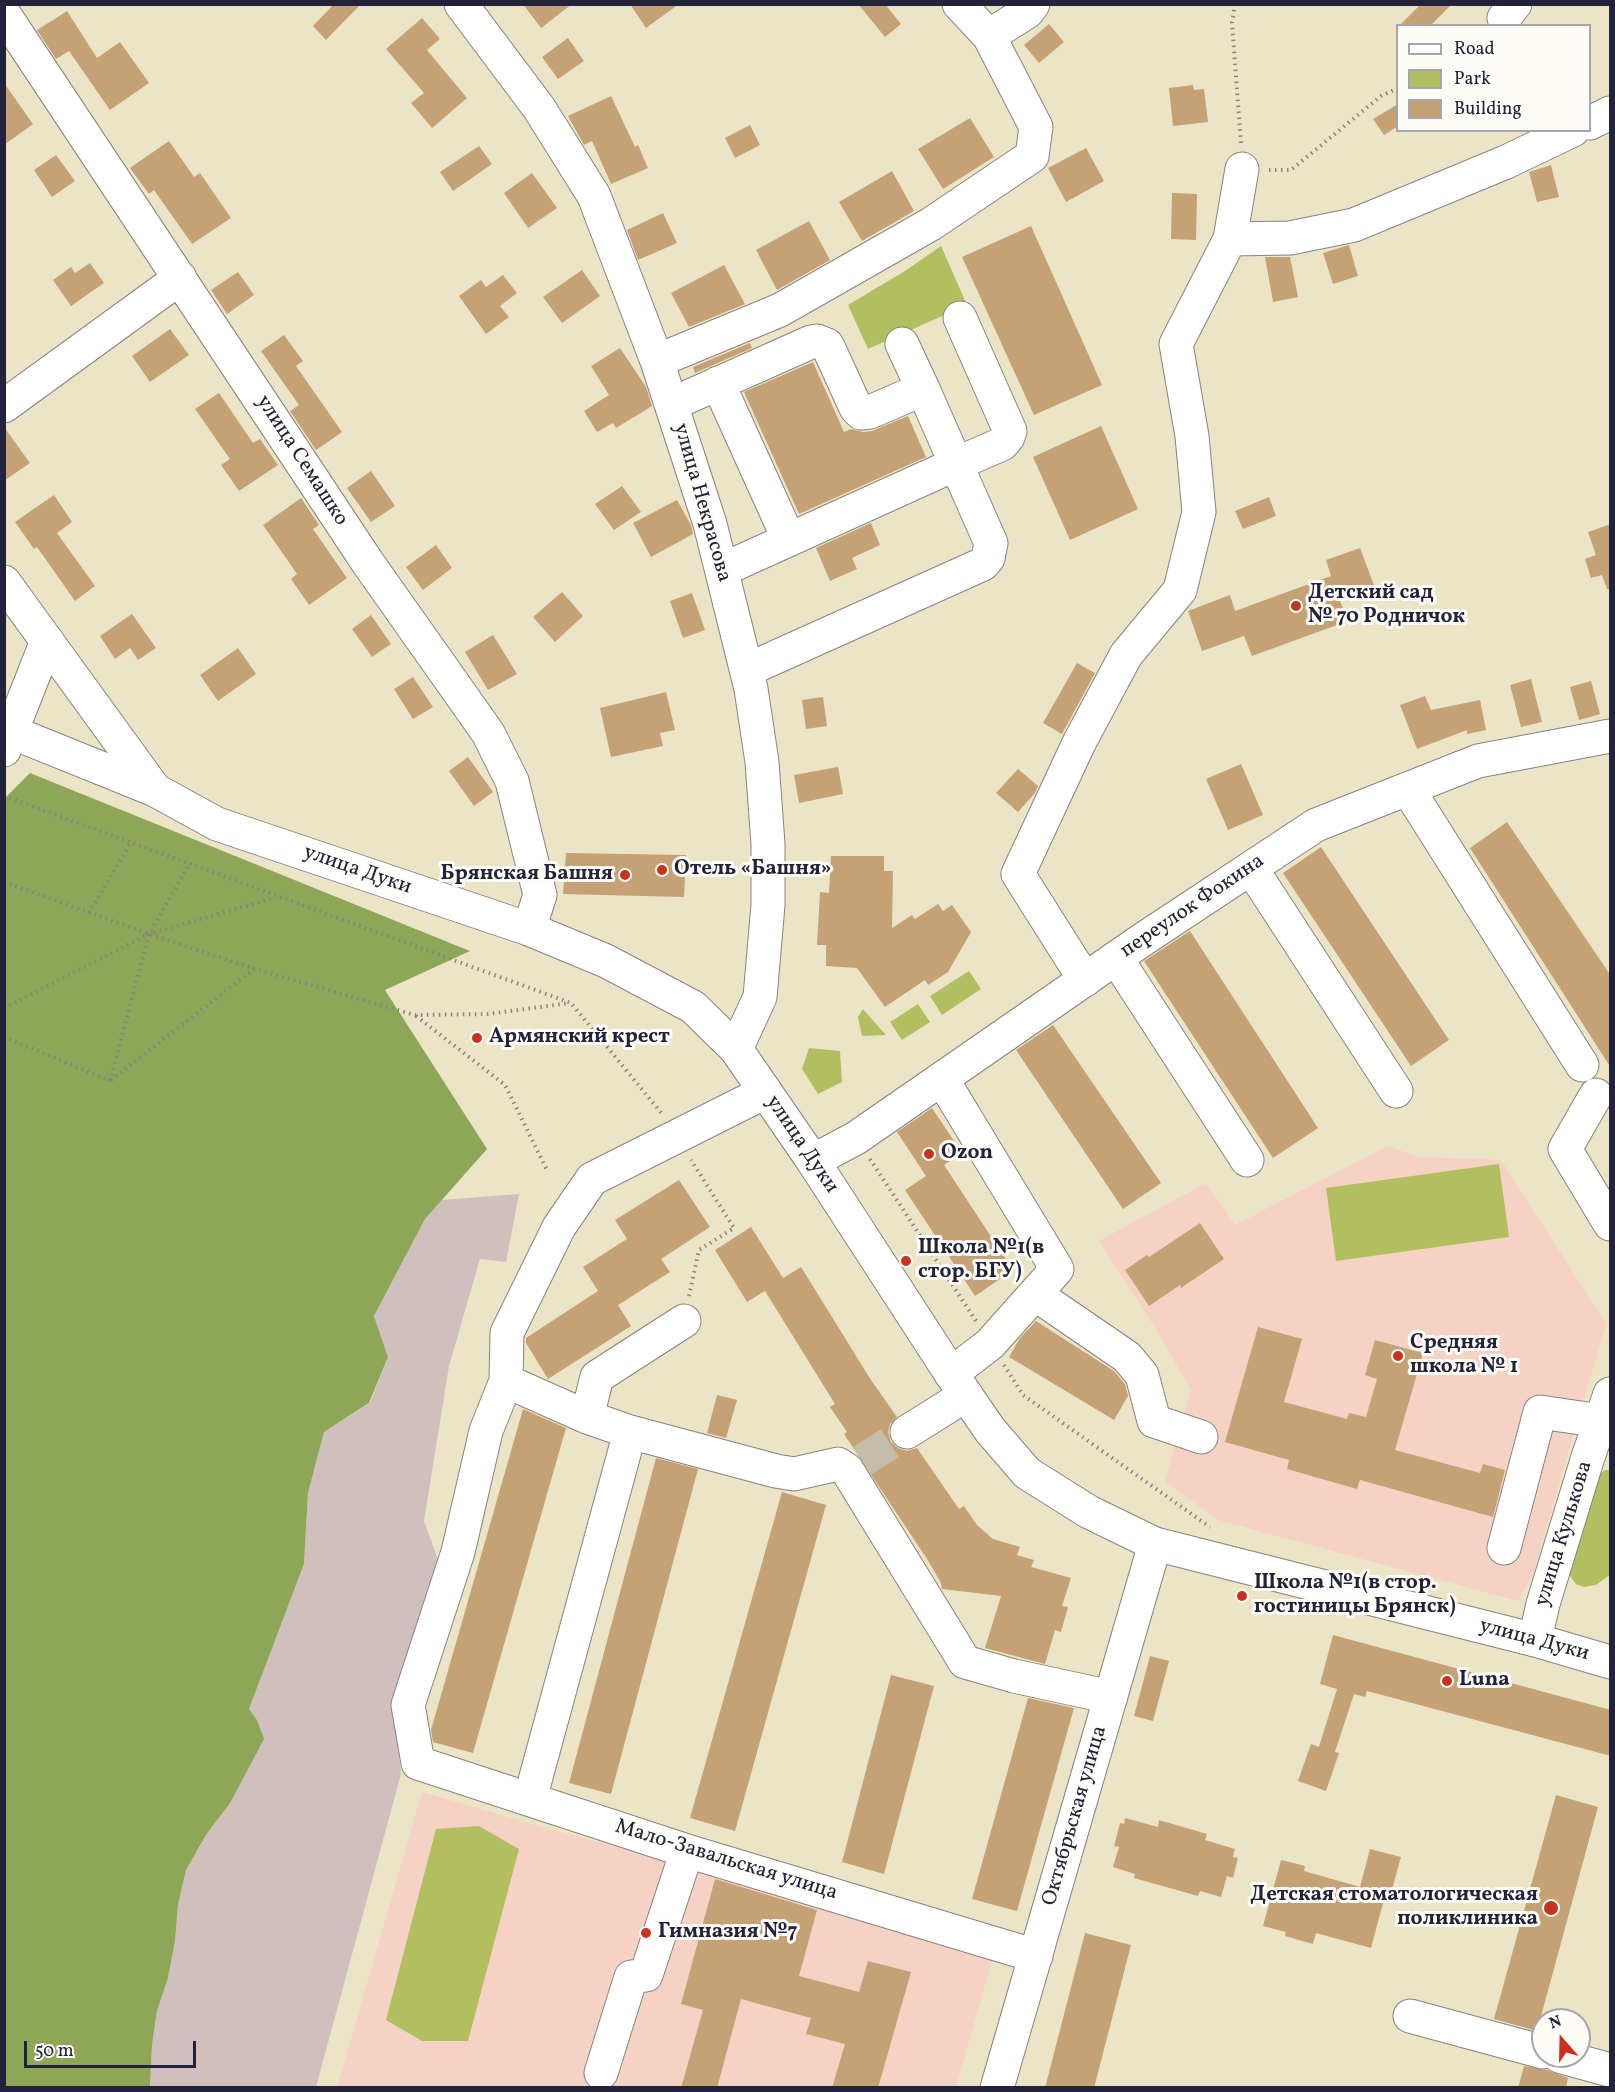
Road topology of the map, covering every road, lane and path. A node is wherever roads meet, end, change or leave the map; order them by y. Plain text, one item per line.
1 (461, 4) edge
2 (959, 4) edge
3 (1034, 4) edge
4 (1235, 4) edge
5 (4, 14) edge
6 (989, 36) junction
7 (1396, 89) edge
8 (1611, 113) edge
9 (1591, 123) edge
10 (1569, 132) edge
11 (1242, 169) joint
12 (1291, 170) dead end
13 (1230, 239) junction
14 (180, 278) junction
15 (960, 318) dead end
16 (902, 344) dead end
17 (657, 361) junction
18 (718, 383) junction
19 (922, 389) junction
20 (672, 404) junction
21 (4, 406) edge
22 (956, 464) junction
23 (789, 540) junction
24 (722, 570) junction
25 (4, 582) edge
26 (47, 641) junction
27 (747, 670) junction
28 (1611, 736) edge
29 (7, 737) edge
30 (1408, 789) junction
31 (155, 790) junction
32 (4, 796) edge
33 (131, 842) junction
34 (190, 863) junction
35 (1251, 868) junction
36 (4, 882) edge
37 (273, 898) dead end
38 (89, 913) junction
39 (529, 929) junction
40 (149, 934) junction
41 (1116, 958) junction
42 (255, 969) junction
43 (1085, 980) junction
44 (571, 1003) junction
45 (4, 1008) edge
46 (415, 1015) junction
47 (4, 1037) edge
48 (736, 1049) junction
49 (1582, 1065) dead end
50 (942, 1079) junction
51 (110, 1081) junction
52 (1396, 1091) dead end
53 (765, 1092) junction
54 (1596, 1095) dead end
55 (677, 1137) junction
56 (1246, 1160) dead end
57 (813, 1161) junction
58 (547, 1170) dead end
59 (1611, 1224) edge
60 (1035, 1294) junction
61 (684, 1321) joint
62 (506, 1381) junction
63 (958, 1384) junction
64 (1606, 1408) edge
65 (587, 1417) junction
66 (630, 1432) junction
67 (907, 1432) tunnel mouth
68 (1201, 1437) dead end
69 (1599, 1460) edge
70 (1155, 1544) junction
71 (1504, 1548) dead end
72 (1535, 1640) junction
73 (1611, 1662) edge
74 (1111, 1697) junction
75 (530, 1799) junction
76 (687, 1851) junction
77 (1036, 1956) junction
78 (1410, 2016) dead end
79 (1531, 2049) edge
80 (1591, 2065) edge
81 (1610, 2070) edge
82 (601, 2073) dead end
83 (997, 2088) edge
84 (1605, 2088) edge

1 - 17 street, улица Некрасова
2 - 6 street
3 - 6 street
4 - 11 path
5 - 14 street, улица Семашко
6 - 17 street
7 - 12 path
8 - 9 street
10 - 13 street
11 - 13 street
13 - 43 street
14 - 21 street
14 - 39 street, улица Семашко
15 - 22 street
16 - 19 street
17 - 20 street, улица Некрасова
18 - 19 street
18 - 20 street
18 - 23 street
19 - 22 street
20 - 24 street, улица Некрасова
22 - 23 street
22 - 27 street
23 - 24 street
24 - 27 street, улица Некрасова
25 - 26 street, улица Дуки
26 - 29 street
26 - 31 street, улица Дуки
27 - 48 street, улица Некрасова
28 - 30 street, переулок Фокина
29 - 31 street
30 - 35 street, переулок Фокина
30 - 49 street
31 - 39 street, улица Дуки
32 - 33 path
33 - 34 path
33 - 38 path
34 - 40 path
34 - 44 path
35 - 41 street, переулок Фокина
35 - 52 street
36 - 38 path
37 - 40 path
38 - 40 path
39 - 48 street, улица Дуки
40 - 42 path
40 - 45 path
40 - 51 path
41 - 43 street, переулок Фокина
41 - 56 street
42 - 46 path
42 - 51 path
43 - 50 street, переулок Фокина
44 - 46 path
44 - 55 path
46 - 58 path
47 - 51 path
48 - 53 street, улица Дуки
50 - 57 street, переулок Фокина
50 - 60 street
53 - 55 street
53 - 57 street, улица Дуки
54 - 59 street
55 - 61 path
55 - 62 street
57 - 63 street, улица Дуки
60 - 63 street
60 - 68 street
61 - 65 street
62 - 65 street
62 - 75 street, Мало-Завальская улица
63 - 67 street
63 - 70 street, улица Дуки
64 - 69 street, улица Кулькова
64 - 71 street
65 - 66 street
66 - 74 street
66 - 75 street
69 - 72 street, улица Кулькова
70 - 72 street, улица Дуки
70 - 74 street, Октябрьская улица
72 - 73 street, улица Дуки
74 - 77 street, Октябрьская улица
75 - 76 street, Мало-Завальская улица
76 - 77 street, Мало-Завальская улица
76 - 82 street
77 - 83 street, Октябрьская улица
78 - 79 street
80 - 81 street
81 - 84 street

